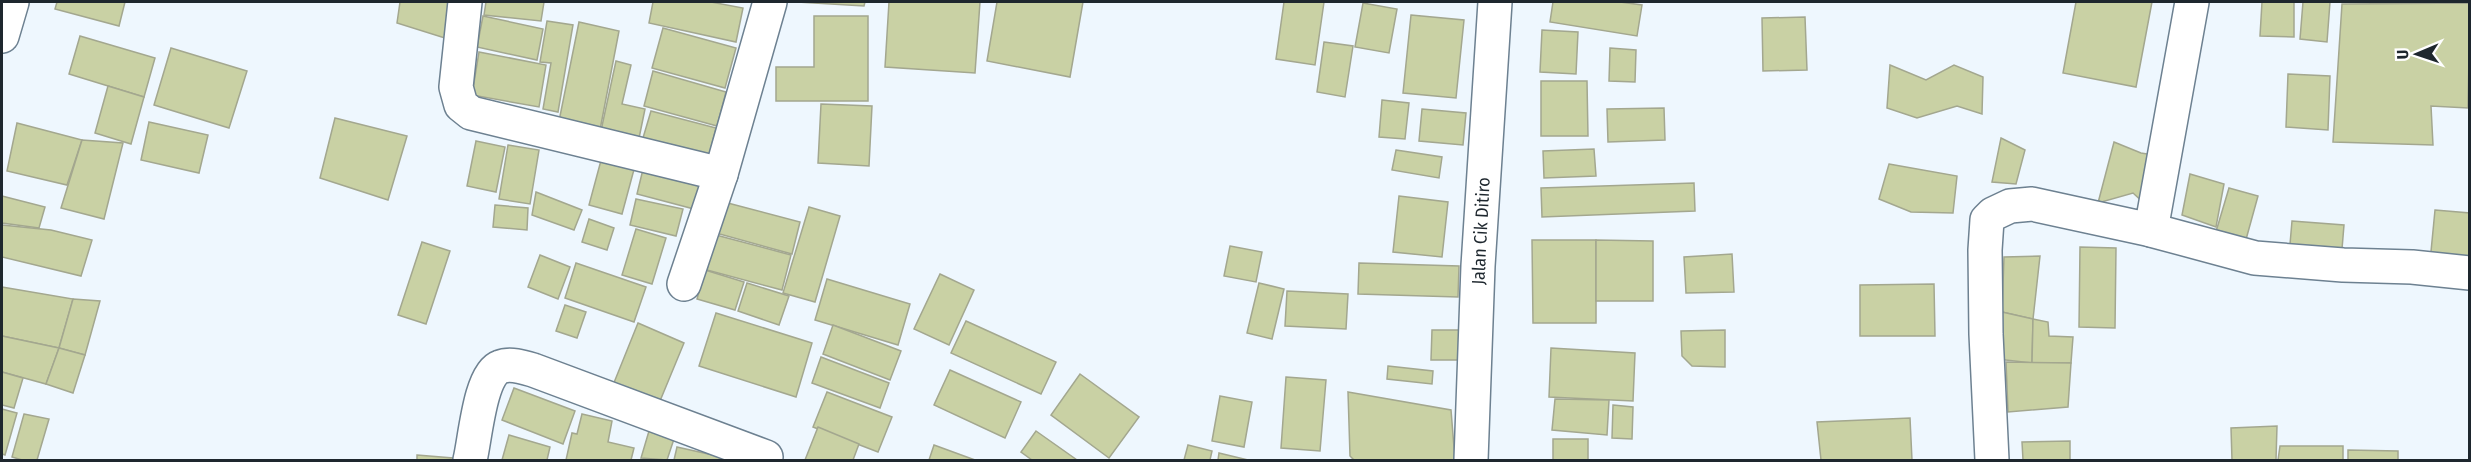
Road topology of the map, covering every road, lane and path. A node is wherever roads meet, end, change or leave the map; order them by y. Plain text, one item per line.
1 (12, 2) edge
2 (465, 2) edge
3 (770, 2) edge
4 (1496, 2) edge
5 (2192, 2) edge
6 (2, 36) edge
7 (721, 174) junction
8 (2151, 230) junction
9 (2469, 273) edge
10 (684, 284) dead end
11 (766, 457) dead end
12 (470, 460) edge
13 (1472, 460) edge
14 (1992, 460) edge

1 - 6 street
2 - 7 street
3 - 7 street
4 - 13 street, Jalan Cik Ditiro
5 - 8 street
7 - 10 street
8 - 9 street
8 - 14 street
11 - 12 street

